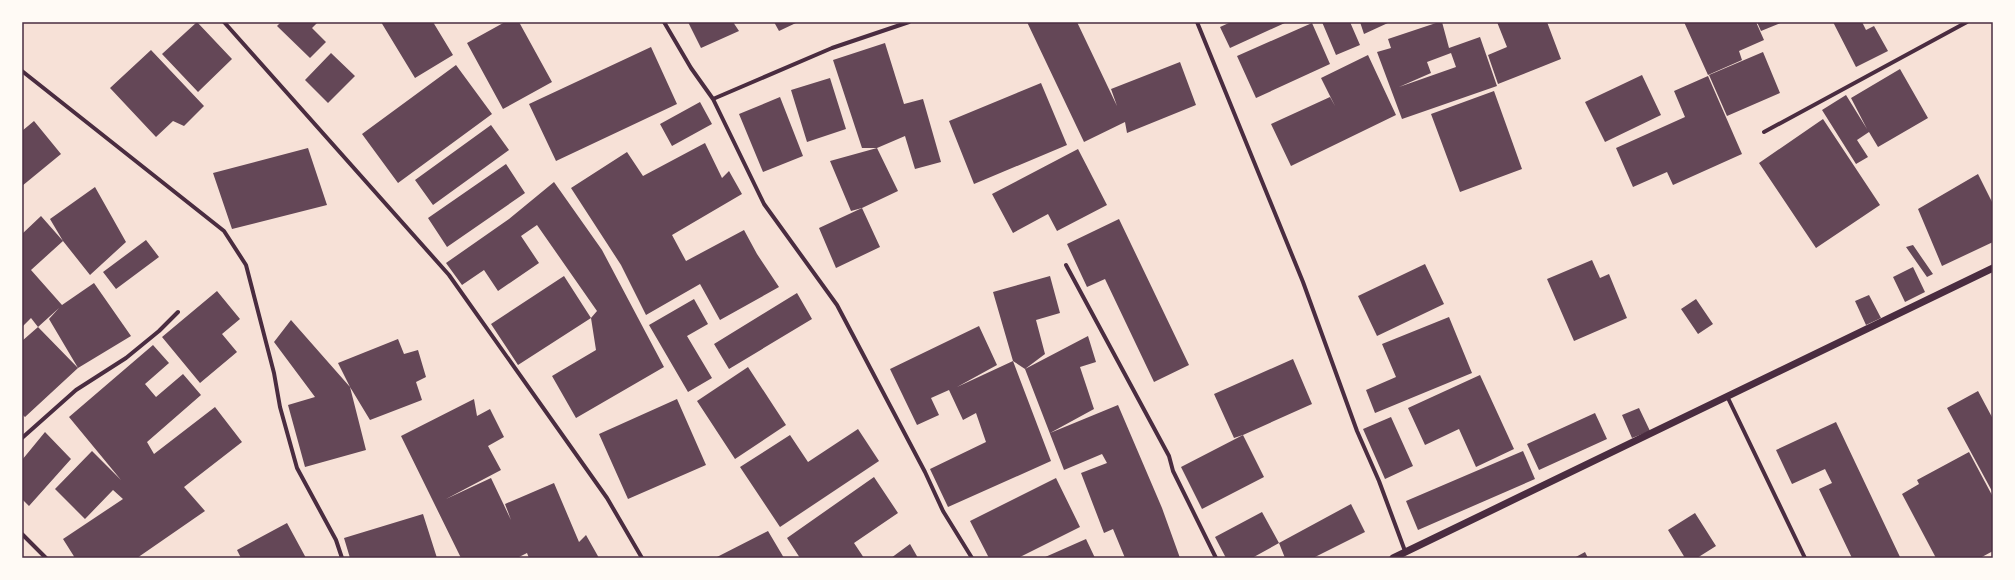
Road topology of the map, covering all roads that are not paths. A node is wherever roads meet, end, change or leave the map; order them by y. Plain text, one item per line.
1 (224, 22) edge
2 (664, 22) edge
3 (909, 22) edge
4 (1197, 22) edge
5 (1967, 22) edge
6 (22, 71) edge
7 (713, 99) junction
8 (1764, 132) dead end
9 (1066, 265) dead end
10 (1993, 268) edge
11 (178, 312) dead end
12 (1727, 395) junction
13 (22, 438) edge
14 (22, 534) edge
15 (1405, 551) junction
16 (46, 558) edge
17 (342, 558) edge
18 (642, 558) edge
19 (972, 558) edge
20 (1216, 558) edge
21 (1393, 558) edge
22 (1805, 558) edge

1 - 18 street
2 - 7 street
3 - 7 street
4 - 15 street
5 - 8 street
6 - 17 street
7 - 19 street
9 - 20 street
10 - 12 street
11 - 13 street
12 - 15 street
12 - 22 street
14 - 16 street
15 - 21 street

